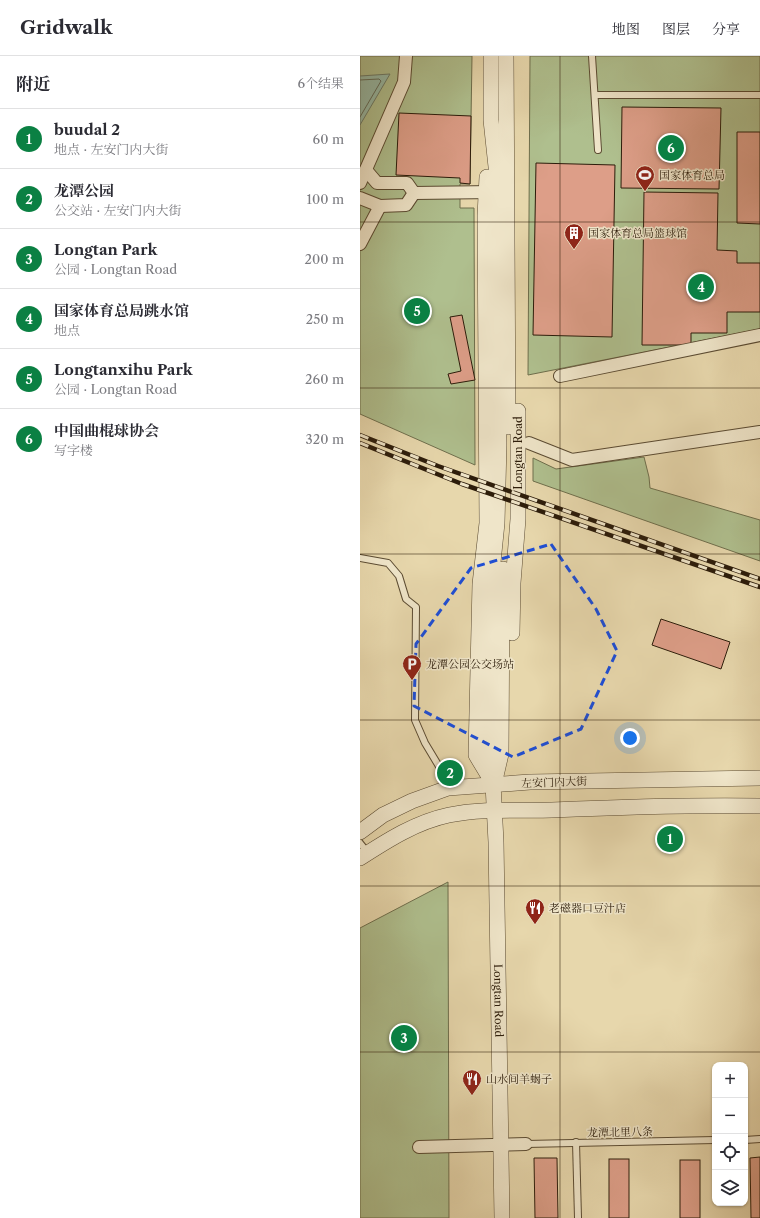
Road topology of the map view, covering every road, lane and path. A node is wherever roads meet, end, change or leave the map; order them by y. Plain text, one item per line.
1 (406, 56) edge
2 (491, 56) edge
3 (506, 56) edge
4 (592, 56) edge
5 (760, 95) edge
6 (595, 96) junction
7 (598, 150) dead end
8 (366, 170) junction
9 (360, 183) edge
10 (492, 192) junction
11 (414, 193) junction
12 (360, 198) edge
13 (380, 206) junction
14 (360, 244) edge
15 (760, 336) edge
16 (560, 376) dead end
17 (760, 432) edge
18 (529, 443) dead end
19 (360, 558) edge
20 (760, 778) edge
21 (494, 784) junction
22 (448, 788) junction
23 (760, 806) edge
24 (495, 811) junction
25 (360, 832) edge
26 (363, 852) edge
27 (760, 1139) edge
28 (712, 1140) edge
29 (748, 1140) edge
30 (576, 1142) junction
31 (526, 1144) joint
32 (502, 1146) junction
33 (419, 1147) dead end
34 (502, 1218) edge
35 (578, 1218) edge

1 - 8 street
2 - 10 street, Longtan Road
3 - 21 street, Longtan Road
4 - 6 lane
5 - 6 lane
6 - 7 lane
8 - 9 street
8 - 11 street
10 - 11 street
10 - 21 street, Longtan Road
11 - 13 street
12 - 13 street
13 - 14 street
15 - 16 street
17 - 18 street
19 - 22 lane
20 - 21 street, 左安门内大街
21 - 22 street, 左安门内大街
21 - 24 street, Longtan Road
22 - 25 street, 左安门内大街
23 - 24 street
24 - 26 street
24 - 32 street, Longtan Road
27 - 29 lane
28 - 30 lane, 龙潭北里八条
30 - 31 lane, 龙潭北里八条
30 - 35 lane
31 - 32 street
32 - 33 street
32 - 34 street, Longtan Road

